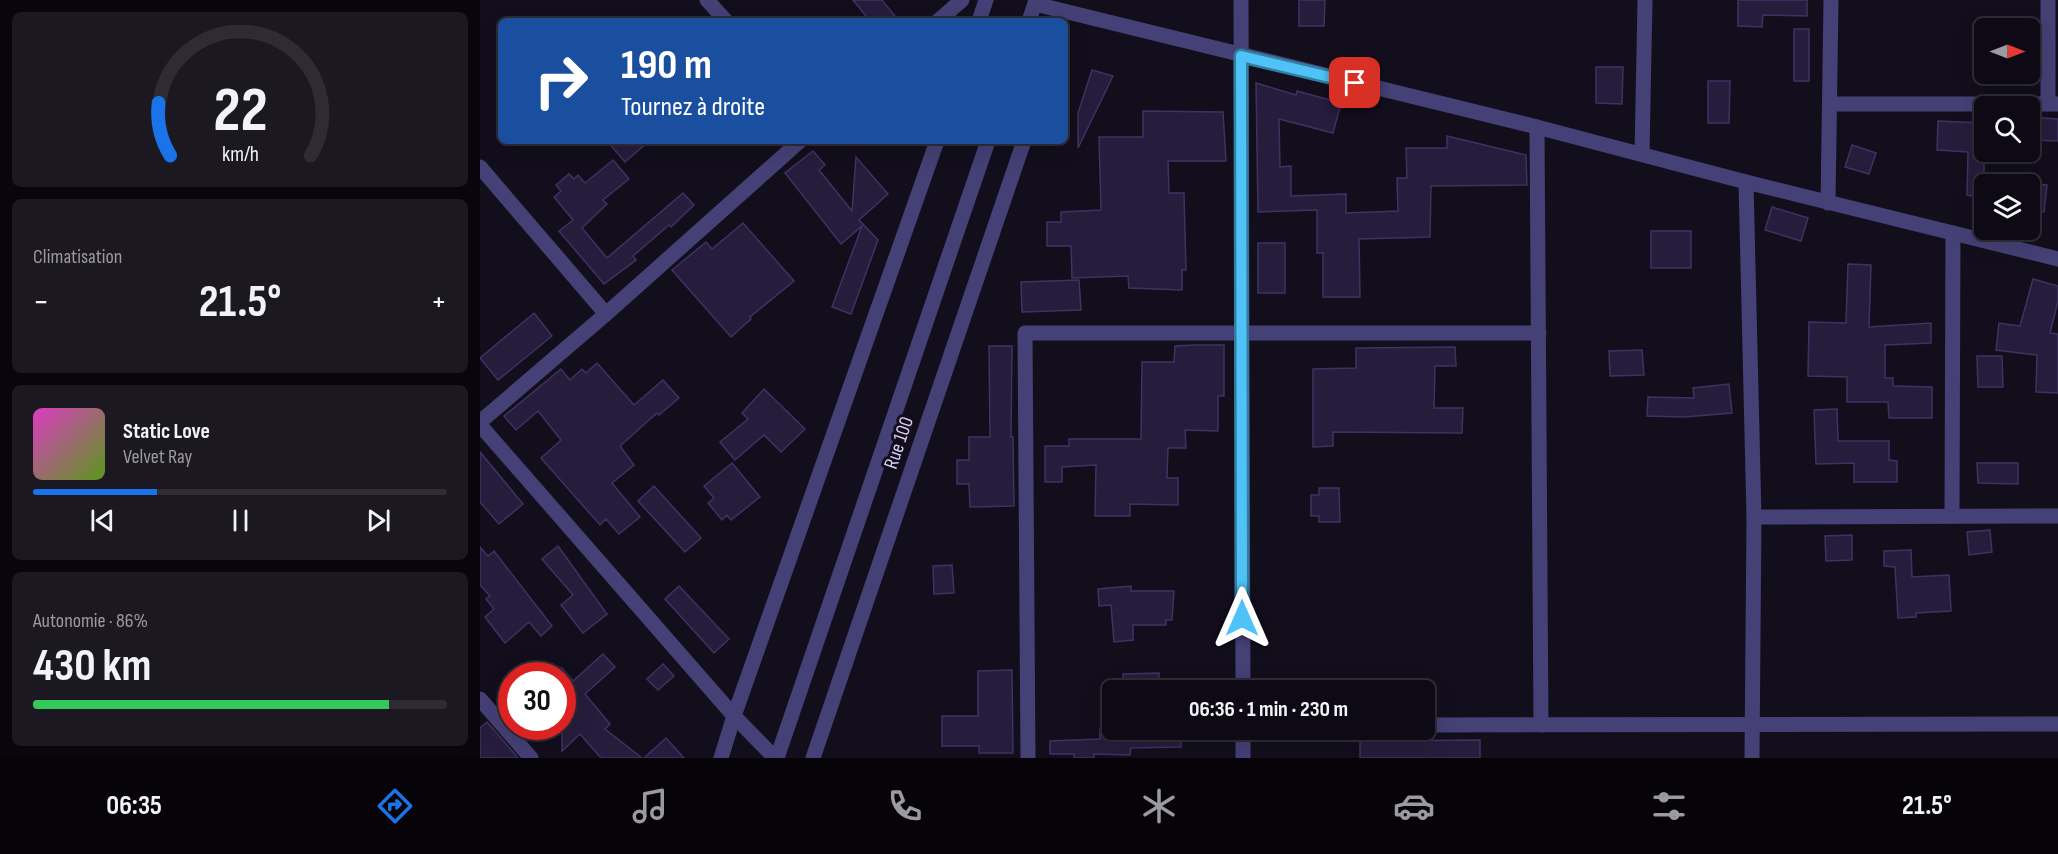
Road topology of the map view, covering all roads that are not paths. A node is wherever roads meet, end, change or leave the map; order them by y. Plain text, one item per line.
1 (707, 0) edge
2 (962, 0) edge
3 (986, 0) edge
4 (1241, 0) edge
5 (1645, 0) edge
6 (1831, 0) edge
7 (2048, 0) edge
8 (1036, 2) edge
9 (1068, 12) edge
10 (723, 18) edge
11 (941, 18) edge
12 (980, 18) edge
13 (1030, 18) edge
14 (1241, 56) junction
15 (1830, 104) junction
16 (2053, 104) edge
17 (1538, 127) junction
18 (797, 144) edge
19 (936, 144) edge
20 (987, 144) edge
21 (1023, 144) edge
22 (1642, 154) junction
23 (480, 167) edge
24 (1746, 182) junction
25 (1828, 203) junction
26 (1953, 233) junction
27 (2058, 260) edge
28 (606, 314) junction
29 (1241, 332) junction
30 (1539, 333) junction
31 (480, 424) edge
32 (1952, 516) junction
33 (2058, 516) edge
34 (1754, 517) junction
35 (1243, 680) edge
36 (480, 699) edge
37 (734, 716) junction
38 (1753, 724) junction
39 (2058, 724) edge
40 (1435, 725) edge
41 (1541, 725) junction
42 (1243, 740) edge
43 (531, 758) edge
44 (721, 758) edge
45 (776, 758) edge
46 (813, 758) edge
47 (1028, 758) edge
48 (1243, 758) edge
49 (1752, 758) edge

1 - 10 street
2 - 11 street
3 - 12 street
4 - 14 street
5 - 22 street
6 - 15 street
7 - 16 street
8 - 9 street
8 - 13 street
9 - 14 street
14 - 17 street
14 - 29 street
15 - 16 street
15 - 25 street
17 - 22 street
17 - 30 street
18 - 28 street
19 - 37 street
20 - 45 street
21 - 46 street, Rue 100
22 - 24 street
23 - 28 street
24 - 25 street
24 - 34 street
25 - 26 street
26 - 27 street
26 - 32 street
28 - 31 street
29 - 30 street
29 - 35 street
29 - 47 street
30 - 41 street
31 - 37 street
32 - 33 street
32 - 34 street
34 - 38 street
36 - 43 street
37 - 44 street
37 - 45 street
38 - 39 street
38 - 41 street
38 - 49 street
40 - 41 street
42 - 48 street

